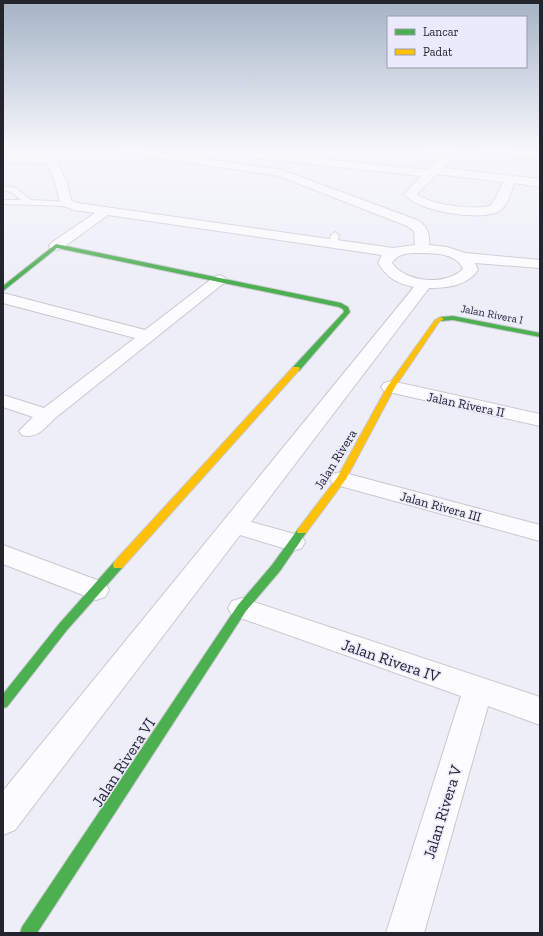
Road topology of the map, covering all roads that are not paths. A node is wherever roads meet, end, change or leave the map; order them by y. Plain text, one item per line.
1 (18, 194) edge
2 (63, 194) edge
3 (336, 194) edge
4 (410, 194) edge
5 (503, 194) edge
6 (3, 202) edge
7 (29, 202) junction
8 (68, 204) junction
9 (107, 210) junction
10 (56, 246) junction
11 (422, 248) junction
12 (395, 253) junction
13 (461, 257) junction
14 (540, 264) edge
15 (471, 270) junction
16 (540, 275) edge
17 (219, 280) junction
18 (424, 283) junction
19 (3, 289) edge
20 (3, 298) edge
21 (440, 319) joint
22 (540, 335) edge
23 (148, 336) junction
24 (391, 387) junction
25 (3, 401) edge
26 (47, 415) junction
27 (540, 420) edge
28 (29, 431) dead end
29 (341, 479) junction
30 (233, 525) junction
31 (540, 533) edge
32 (293, 542) junction
33 (3, 554) edge
34 (96, 590) junction
35 (242, 608) junction
36 (478, 690) junction
37 (3, 703) edge
38 (540, 711) edge
39 (3, 818) edge
40 (28, 933) edge
41 (405, 933) edge

1 - 7 lane
2 - 8 street
3 - 11 street
4 - 5 street
6 - 7 lane
7 - 8 lane
8 - 9 street
9 - 10 street
9 - 12 street
10 - 17 street
10 - 19 street
11 - 12 street
11 - 13 street
12 - 18 street
13 - 14 street
13 - 15 street
15 - 16 street
15 - 18 street
17 - 23 street
17 - 34 street
18 - 30 street
20 - 23 street
21 - 22 street, Jalan Rivera I
21 - 24 street, Jalan Rivera
23 - 26 street
24 - 27 street, Jalan Rivera II
24 - 29 street, Jalan Rivera
25 - 26 street
26 - 28 street
29 - 31 street, Jalan Rivera III
29 - 32 street, Jalan Rivera
30 - 32 street
30 - 39 street
32 - 35 street, Jalan Rivera
33 - 34 street
34 - 37 street
35 - 36 street, Jalan Rivera IV
35 - 40 street, Jalan Rivera VI
36 - 38 street, Jalan Rivera IV
36 - 41 street, Jalan Rivera V

